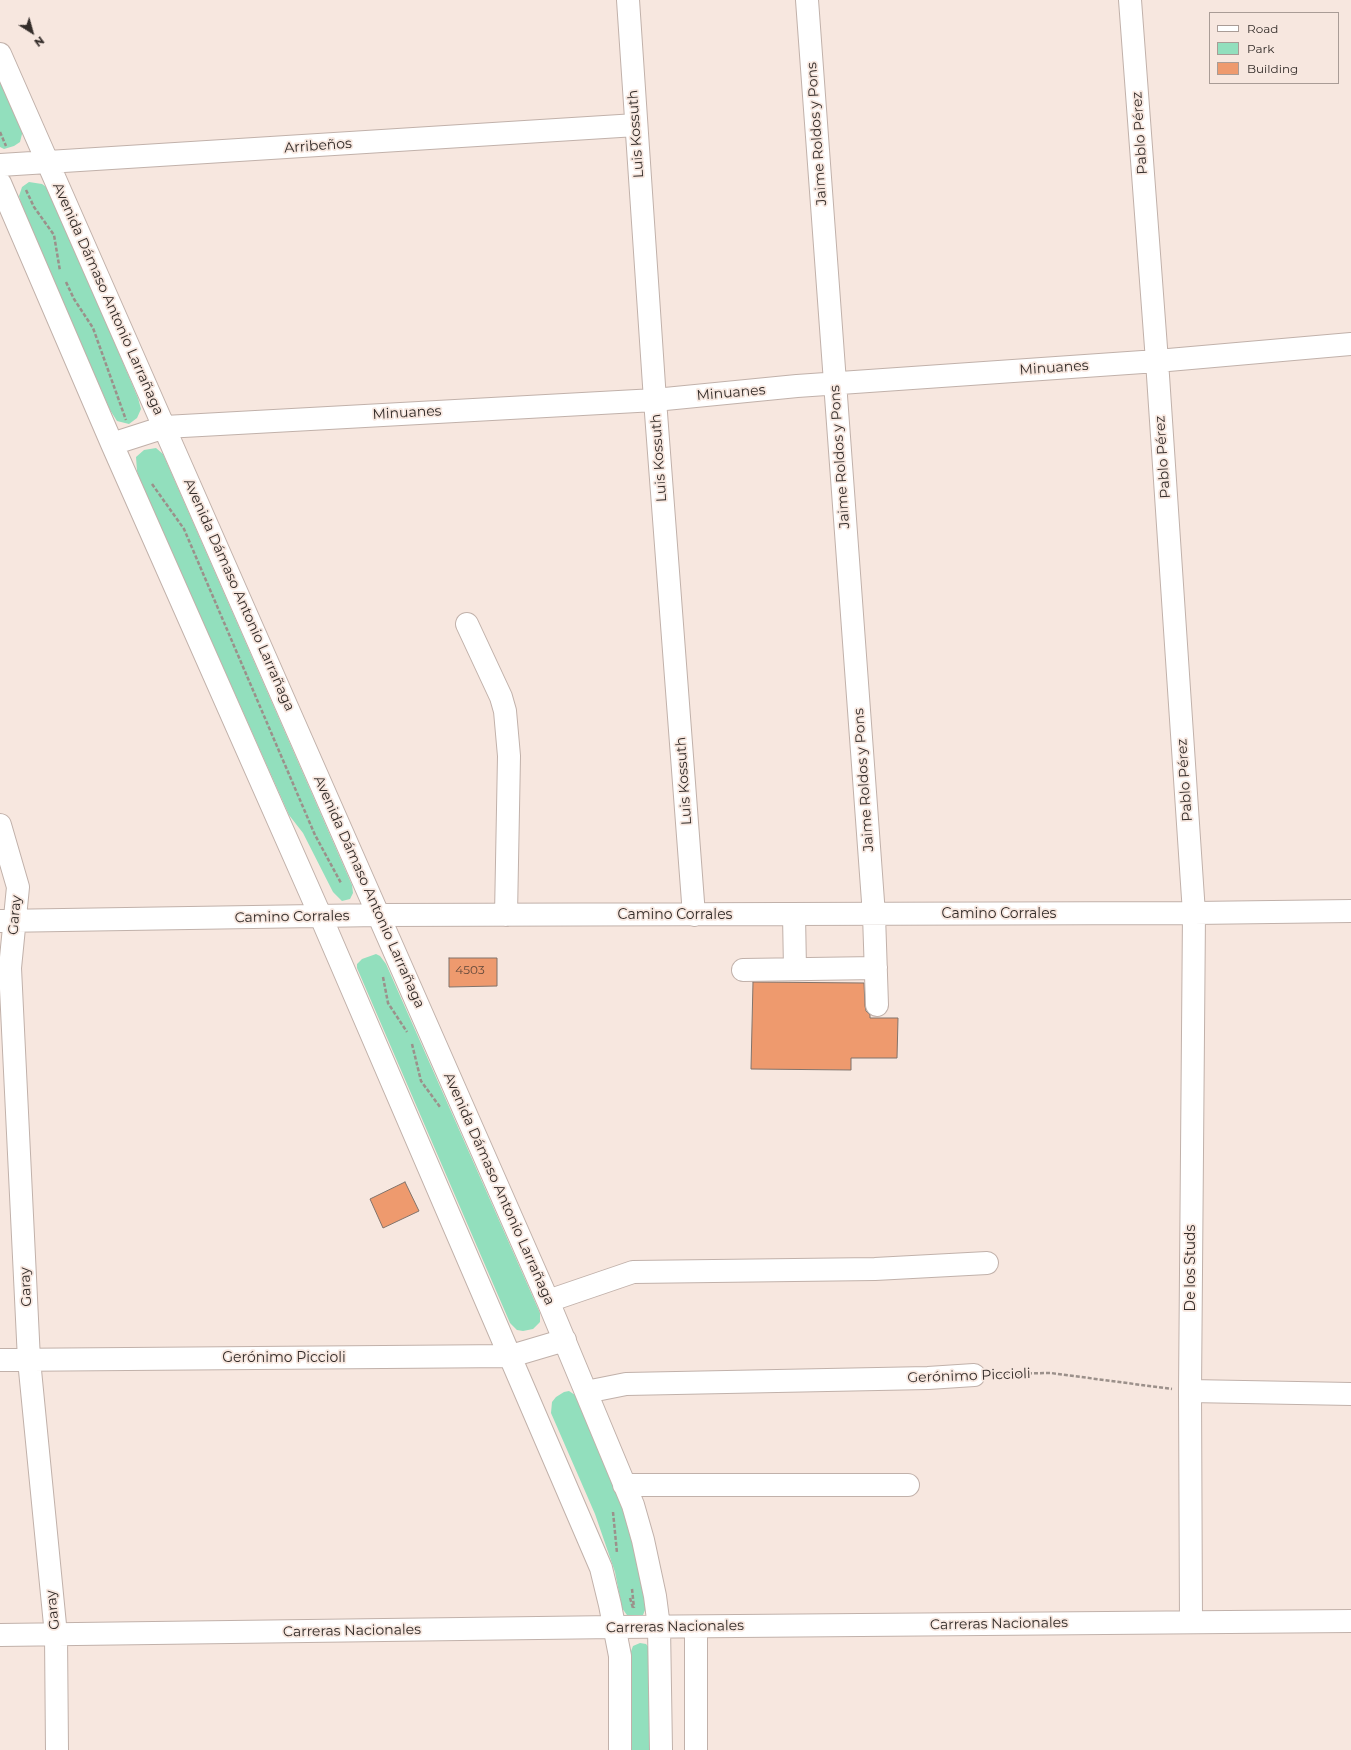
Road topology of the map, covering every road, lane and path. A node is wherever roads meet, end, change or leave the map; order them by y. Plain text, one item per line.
1 (628, 0) edge
2 (807, 0) edge
3 (1130, 0) edge
4 (0, 54) edge
5 (636, 125) junction
6 (0, 132) edge
7 (47, 163) junction
8 (7, 165) edge
9 (0, 183) edge
10 (1351, 344) edge
11 (1157, 361) junction
12 (834, 384) junction
13 (655, 400) junction
14 (165, 427) junction
15 (122, 441) junction
16 (151, 482) dead end
17 (467, 624) dead end
18 (0, 825) edge
19 (344, 889) dead end
20 (1351, 911) edge
21 (1194, 914) junction
22 (379, 915) junction
23 (506, 915) junction
24 (694, 915) junction
25 (794, 915) junction
26 (874, 915) junction
27 (321, 916) junction
28 (7, 921) edge
29 (876, 968) junction
30 (795, 969) junction
31 (743, 970) dead end
32 (382, 972) dead end
33 (877, 1005) dead end
34 (443, 1112) dead end
35 (987, 1263) dead end
36 (548, 1301) junction
37 (565, 1340) junction
38 (511, 1356) junction
39 (0, 1360) edge
40 (30, 1360) junction
41 (974, 1375) joint
42 (1190, 1391) junction
43 (586, 1392) junction
44 (1351, 1394) edge
45 (624, 1485) junction
46 (908, 1485) dead end
47 (613, 1510) dead end
48 (617, 1554) dead end
49 (628, 1592) dead end
50 (635, 1614) dead end
51 (1351, 1621) edge
52 (1191, 1622) junction
53 (659, 1627) junction
54 (696, 1627) junction
55 (615, 1628) junction
56 (0, 1635) edge
57 (56, 1635) junction
58 (57, 1750) edge
59 (620, 1750) edge
60 (661, 1750) edge
61 (696, 1750) edge

1 - 5 street, Luis Kossuth
2 - 12 street, Jaime Roldos y Pons
3 - 11 street, Pablo Pérez
4 - 7 street, Avenida Dámaso Antonio Larrañaga
5 - 7 street, Arribeños
5 - 13 street, Luis Kossuth
6 - 8 path
7 - 8 street, Arribeños
7 - 14 street, Avenida Dámaso Antonio Larrañaga
8 - 15 path
9 - 15 street
10 - 11 street, Minuanes
11 - 12 street, Minuanes
11 - 21 street, Pablo Pérez
12 - 13 street, Minuanes
12 - 26 street, Jaime Roldos y Pons
13 - 14 street, Minuanes
13 - 24 street, Luis Kossuth
14 - 15 street, Minuanes
14 - 22 street, Avenida Dámaso Antonio Larrañaga
15 - 27 street
16 - 19 path
17 - 23 street
18 - 28 street, Garay
20 - 21 street, Camino Corrales
21 - 26 street, Camino Corrales
21 - 42 street, De los Studs
22 - 23 street, Camino Corrales
22 - 27 street, Camino Corrales
22 - 36 street, Avenida Dámaso Antonio Larrañaga
23 - 24 street, Camino Corrales
24 - 25 street, Camino Corrales
25 - 26 street, Camino Corrales
25 - 30 street
26 - 29 street, Jaime Roldos y Pons
27 - 28 street, Camino Corrales
27 - 38 street
28 - 40 street, Garay
29 - 30 street
29 - 33 street, Jaime Roldos y Pons
30 - 31 street
32 - 34 path
35 - 36 street
36 - 37 street, Avenida Dámaso Antonio Larrañaga
37 - 38 street, Gerónimo Piccioli
37 - 43 street, Avenida Dámaso Antonio Larrañaga
38 - 40 street, Gerónimo Piccioli
38 - 55 street
39 - 40 street, Gerónimo Piccioli
40 - 57 street, Garay
41 - 42 path, Gerónimo Piccioli
41 - 43 street, Gerónimo Piccioli
42 - 44 street
42 - 52 street, De los Studs
43 - 45 street, Avenida Dámaso Antonio Larrañaga
45 - 46 street
45 - 53 street, Avenida Dámaso Antonio Larrañaga
47 - 48 path
49 - 50 path
51 - 52 street, Carreras Nacionales
52 - 54 street, Carreras Nacionales
53 - 54 street, Carreras Nacionales
53 - 55 street, Carreras Nacionales
53 - 60 street, Avenida Dámaso Antonio Larrañaga
54 - 61 street
55 - 57 street, Carreras Nacionales
55 - 59 street
56 - 57 street, Carreras Nacionales
57 - 58 street, Garay

